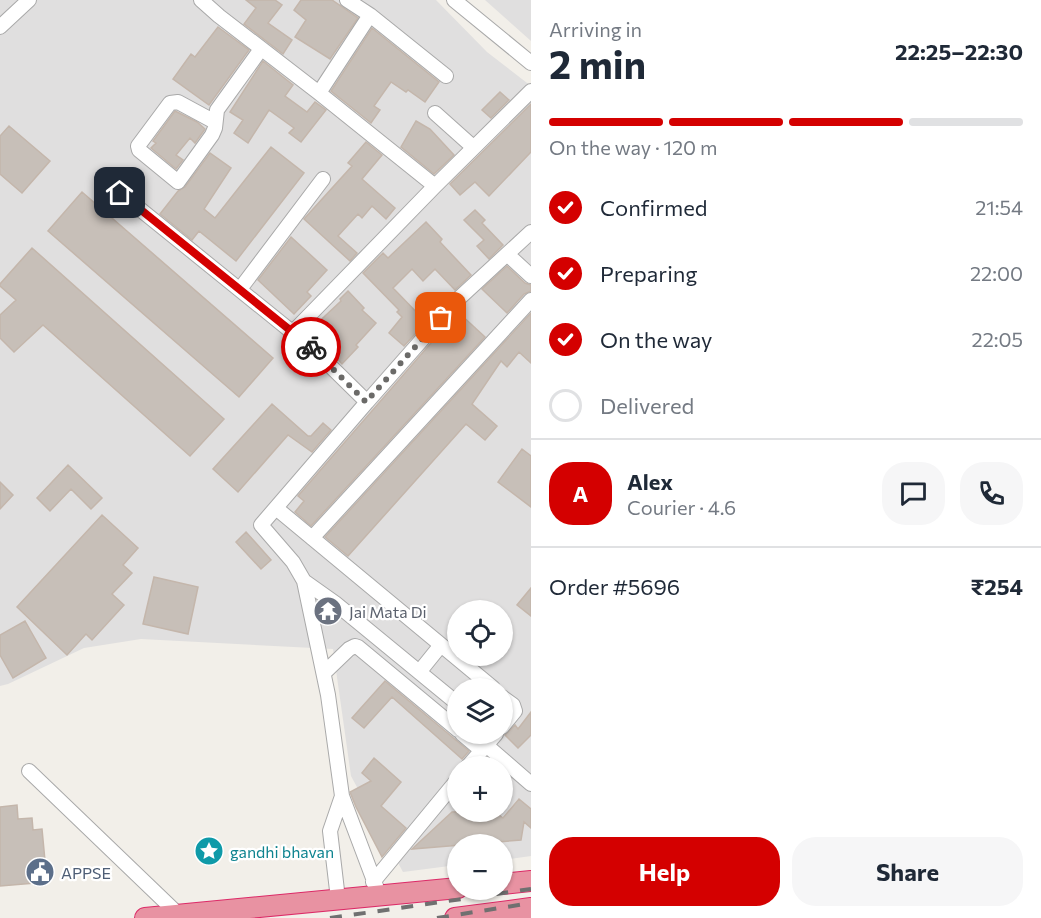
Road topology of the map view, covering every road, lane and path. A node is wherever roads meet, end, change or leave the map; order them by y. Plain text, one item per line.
1 (29, 0) edge
2 (201, 0) edge
3 (347, 0) edge
4 (456, 1) edge
5 (370, 15) junction
6 (0, 27) edge
7 (261, 49) junction
8 (531, 63) edge
9 (446, 76) dead end
10 (531, 91) edge
11 (319, 93) junction
12 (435, 113) dead end
13 (215, 122) junction
14 (473, 147) junction
15 (323, 179) dead end
16 (435, 186) junction
17 (120, 193) dead end
18 (531, 232) edge
19 (507, 254) junction
20 (531, 276) edge
21 (240, 289) junction
22 (531, 300) edge
23 (293, 332) junction
24 (366, 402) junction
25 (276, 508) junction
26 (312, 538) junction
27 (304, 580) junction
28 (441, 645) junction
29 (420, 671) junction
30 (324, 673) junction
31 (481, 678) edge
32 (447, 694) edge
33 (447, 721) edge
34 (486, 744) edge
35 (498, 744) edge
36 (476, 756) edge
37 (29, 771) dead end
38 (531, 784) edge
39 (447, 794) edge
40 (342, 796) junction
41 (531, 881) edge
42 (513, 883) edge
43 (376, 888) junction
44 (447, 888) edge
45 (338, 899) junction
46 (531, 908) edge
47 (179, 915) junction
48 (145, 918) edge
49 (455, 918) edge

1 - 6 street
2 - 7 street
3 - 5 street
4 - 8 street
5 - 9 street
5 - 11 street
7 - 11 street
7 - 13 street
10 - 14 street
11 - 16 street
12 - 14 street
13 - 13 street
14 - 16 street
15 - 21 street
16 - 23 street
17 - 21 street
18 - 19 street
19 - 20 street
19 - 24 street
21 - 23 street
22 - 26 street
23 - 24 street
24 - 25 street
25 - 26 street
25 - 27 street
26 - 28 street
27 - 29 street
27 - 30 street
28 - 29 street
28 - 31 street
29 - 32 street
30 - 33 street
30 - 40 street
34 - 36 street
35 - 38 street
37 - 47 street
39 - 43 street
40 - 43 street
40 - 45 street
41 - 42 highway
43 - 44 highway
43 - 45 highway
45 - 47 highway
46 - 49 highway
47 - 48 highway

